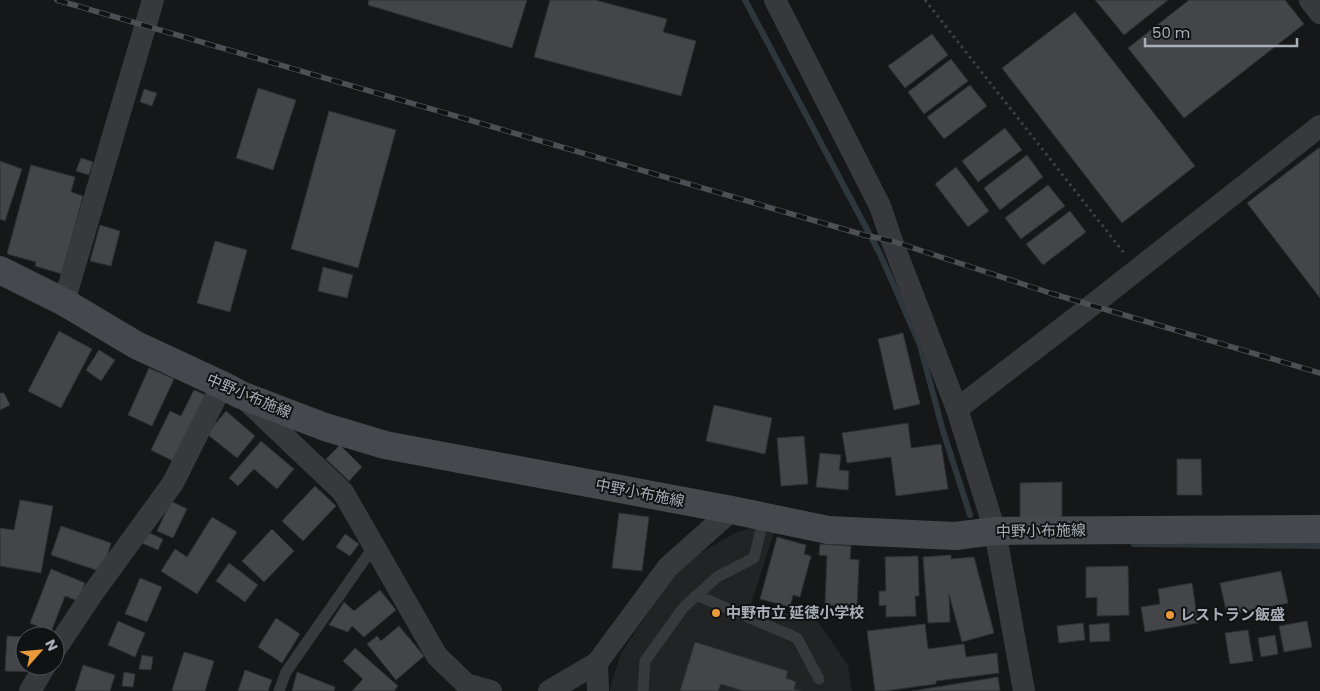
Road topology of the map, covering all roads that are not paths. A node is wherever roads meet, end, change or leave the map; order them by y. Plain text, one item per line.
1 (153, 0) edge
2 (775, 0) edge
3 (1310, 0) edge
4 (1320, 13) edge
5 (1320, 126) edge
6 (0, 270) edge
7 (64, 302) junction
8 (232, 390) junction
9 (957, 409) junction
10 (732, 510) junction
11 (764, 517) junction
12 (1320, 529) edge
13 (995, 531) junction
14 (374, 546) junction
15 (696, 595) junction
16 (65, 635) edge
17 (597, 663) junction
18 (39, 676) edge
19 (819, 679) dead end
20 (30, 691) edge
21 (279, 691) edge
22 (491, 691) edge
23 (549, 691) edge
24 (598, 691) edge
25 (643, 691) edge
26 (1024, 691) edge

1 - 7 street
2 - 9 street
3 - 4 street
5 - 9 street
6 - 7 main road, 中野小布施線
7 - 8 main road, 中野小布施線
8 - 10 main road, 中野小布施線
8 - 14 street
8 - 16 street
9 - 13 street
10 - 11 main road, 中野小布施線
10 - 17 street
11 - 13 main road, 中野小布施線
11 - 15 lane
12 - 13 main road, 中野小布施線
13 - 26 street
14 - 21 lane
14 - 22 street
15 - 19 lane
15 - 25 lane
17 - 23 street
17 - 24 street
18 - 20 street

